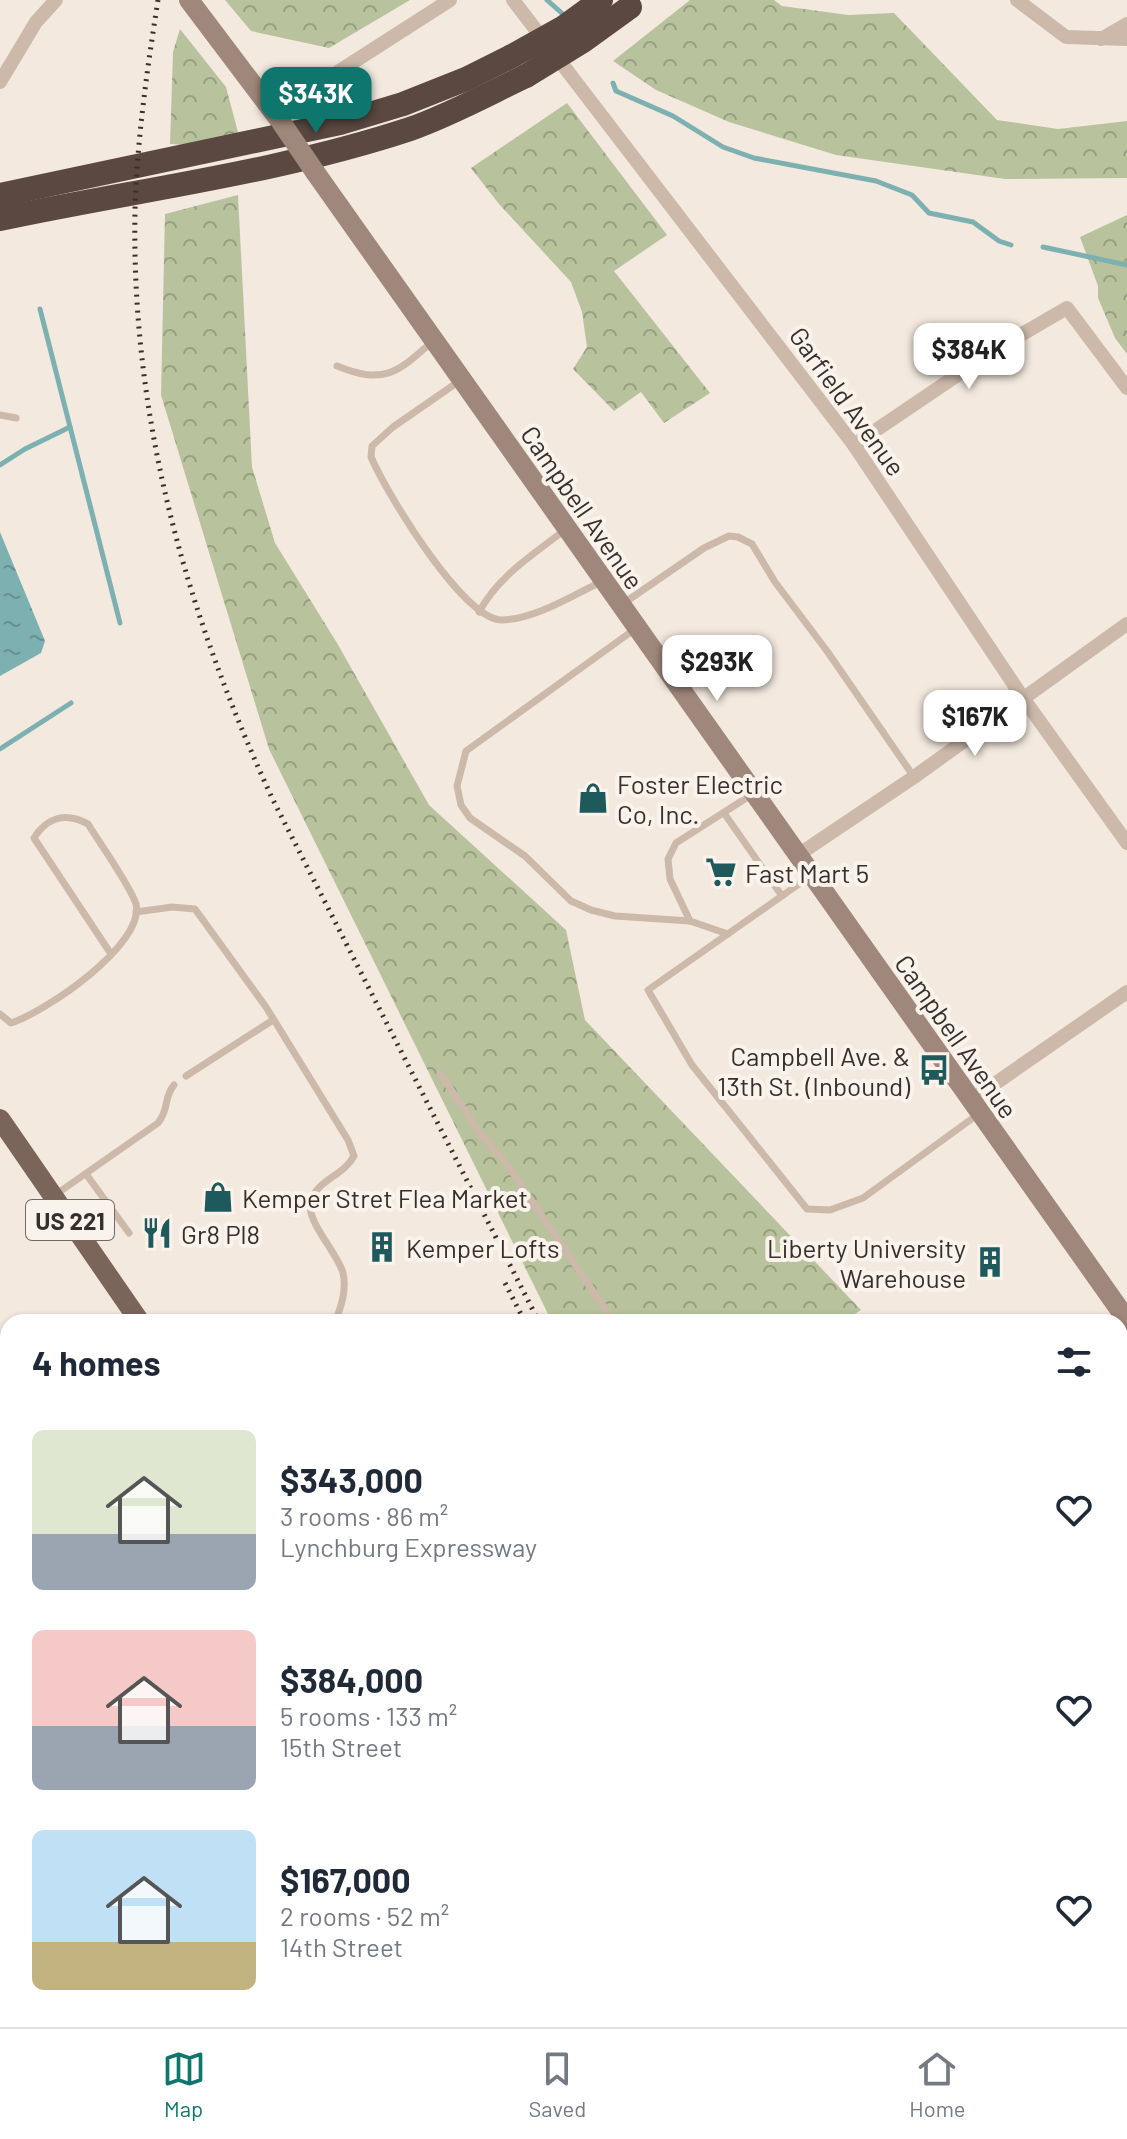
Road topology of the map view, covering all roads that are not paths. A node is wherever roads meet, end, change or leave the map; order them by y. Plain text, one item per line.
1 (56, 0) edge
2 (189, 0) edge
3 (450, 0) edge
4 (513, 0) edge
5 (601, 0) edge
6 (1017, 0) edge
7 (634, 4) edge
8 (1127, 24) edge
9 (1101, 39) junction
10 (1127, 39) edge
11 (519, 66) junction
12 (0, 82) edge
13 (277, 118) junction
14 (0, 195) edge
15 (0, 219) edge
16 (434, 341) junction
17 (337, 366) dead end
18 (461, 379) junction
19 (1127, 388) edge
20 (0, 415) edge
21 (16, 418) dead end
22 (854, 445) junction
23 (566, 529) junction
24 (603, 581) junction
25 (620, 605) junction
26 (479, 612) junction
27 (1127, 624) edge
28 (636, 628) junction
29 (1023, 698) junction
30 (914, 777) junction
31 (754, 793) junction
32 (724, 813) junction
33 (1127, 843) edge
34 (798, 855) junction
35 (812, 875) junction
36 (782, 896) junction
37 (136, 912) junction
38 (690, 921) junction
39 (728, 934) junction
40 (111, 954) junction
41 (1127, 992) edge
42 (0, 1014) edge
43 (273, 1020) junction
44 (440, 1073) dead end
45 (186, 1076) dead end
46 (174, 1085) dead end
47 (975, 1107) junction
48 (0, 1119) edge
49 (86, 1174) junction
50 (54, 1196) junction
51 (129, 1233) dead end
52 (135, 1314) edge
53 (338, 1314) edge
54 (609, 1314) edge
55 (1123, 1314) edge

1 - 12 street
2 - 13 main road, Campbell Avenue
3 - 13 street
4 - 22 street, Garfield Avenue
5 - 11 highway, bridge
6 - 9 street
7 - 11 highway, bridge
8 - 9 street
9 - 10 street
11 - 14 highway
11 - 15 highway
13 - 16 main road, Campbell Avenue, bridge
16 - 17 lane
16 - 18 main road, Campbell Avenue
18 - 23 main road, Campbell Avenue
18 - 26 lane
19 - 22 street
20 - 21 lane
22 - 29 street, Garfield Avenue
23 - 24 main road, Campbell Avenue
23 - 26 lane
24 - 25 main road, Campbell Avenue
24 - 26 lane
25 - 28 main road, Campbell Avenue
25 - 30 lane
27 - 29 street
28 - 31 main road, Campbell Avenue
28 - 38 lane
29 - 30 street
29 - 33 street, Garfield Avenue
30 - 34 street
31 - 32 lane
31 - 34 main road, Campbell Avenue
32 - 36 lane
32 - 38 lane
34 - 35 main road, Campbell Avenue
35 - 36 lane
35 - 47 main road, Campbell Avenue
36 - 39 lane
37 - 40 lane
37 - 40 lane
37 - 43 lane
38 - 39 lane
39 - 47 lane
40 - 42 lane
41 - 47 street
43 - 45 lane
43 - 53 lane
44 - 54 lane
46 - 49 lane
47 - 55 main road, Campbell Avenue
48 - 50 main road, US 221
49 - 50 lane
49 - 51 lane
50 - 52 main road, US 221

